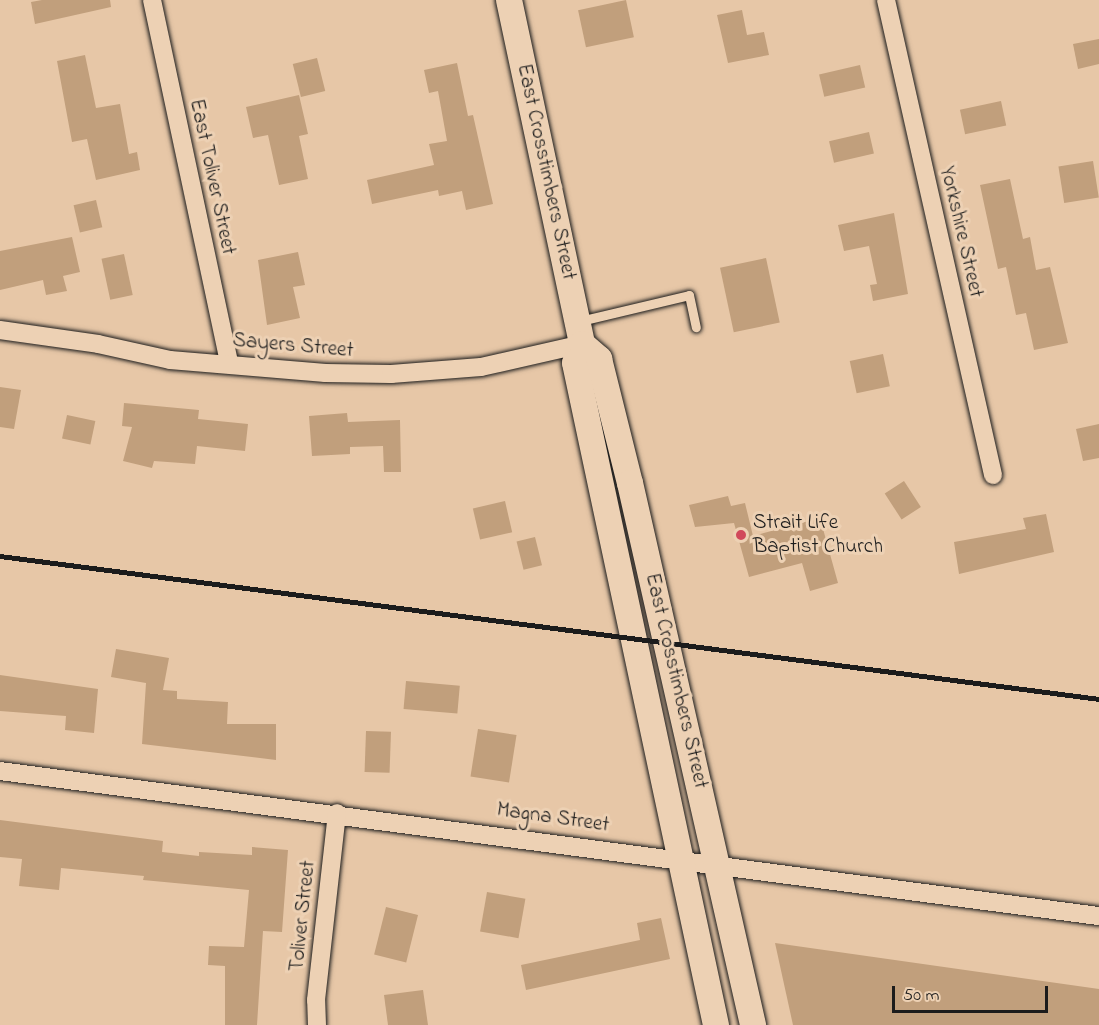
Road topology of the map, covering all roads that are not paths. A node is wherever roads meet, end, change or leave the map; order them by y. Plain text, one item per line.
1 (152, 0) edge
2 (509, 0) edge
3 (886, 0) edge
4 (696, 327) dead end
5 (0, 330) edge
6 (580, 333) junction
7 (229, 363) junction
8 (993, 475) dead end
9 (0, 771) edge
10 (336, 813) junction
11 (682, 858) junction
12 (717, 862) junction
13 (1099, 916) edge
14 (317, 1025) edge
15 (716, 1025) edge
16 (753, 1025) edge

1 - 7 street, East Toliver Street
2 - 6 main road, East Crosstimbers Street
3 - 8 street, Yorkshire Street
4 - 6 lane
5 - 7 street, Sayers Street
6 - 7 street, Sayers Street
6 - 11 main road, East Crosstimbers Street
6 - 12 main road, East Crosstimbers Street
9 - 10 street, Magna Street
10 - 11 street, Magna Street
10 - 14 street, Toliver Street
11 - 12 street, Magna Street
11 - 15 main road, East Crosstimbers Street
12 - 13 street, Magna Street
12 - 16 main road, East Crosstimbers Street

